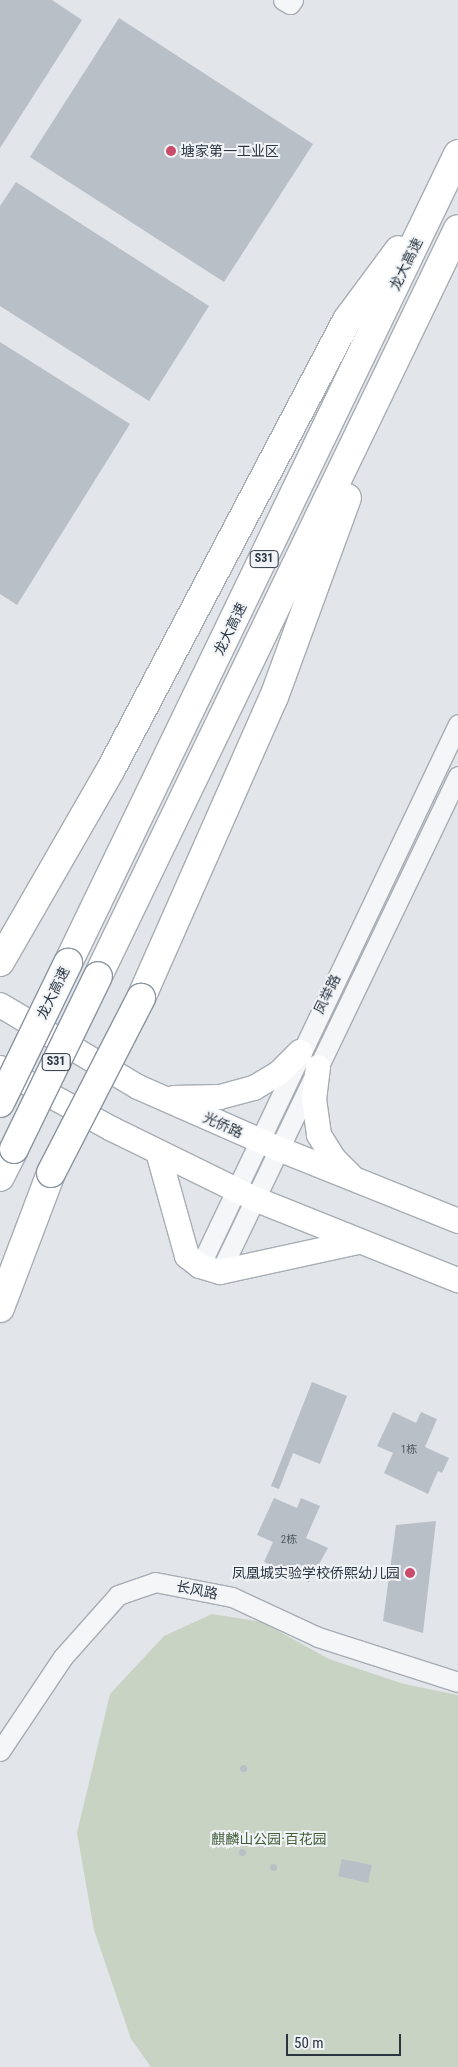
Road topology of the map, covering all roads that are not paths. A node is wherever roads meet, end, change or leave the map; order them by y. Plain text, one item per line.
1 (283, 0) edge
2 (293, 0) edge
3 (458, 154) edge
4 (438, 197) junction
5 (458, 229) edge
6 (431, 286) junction
7 (458, 724) edge
8 (458, 776) edge
9 (0, 962) edge
10 (0, 1005) edge
11 (300, 1052) junction
12 (318, 1067) junction
13 (0, 1068) edge
14 (150, 1093) junction
15 (0, 1102) edge
16 (258, 1140) junction
17 (279, 1149) junction
18 (158, 1152) junction
19 (0, 1177) edge
20 (362, 1183) junction
21 (245, 1194) junction
22 (458, 1221) edge
23 (358, 1242) junction
24 (210, 1269) junction
25 (458, 1280) edge
26 (0, 1308) edge
27 (458, 1682) edge
28 (0, 1751) edge

1 - 2 street
3 - 4 highway, 龙大高速 / S31
4 - 9 highway
4 - 15 highway, 龙大高速 / S31, bridge
5 - 6 highway, S31
6 - 19 highway, S31, bridge
6 - 26 highway, bridge
7 - 11 street, 凤举路
8 - 12 street, 凤举路
10 - 14 main road, 光侨路
11 - 14 main road
11 - 16 street, 凤举路
12 - 17 street, 凤举路
12 - 20 main road
13 - 18 main road
14 - 16 main road, 光侨路
16 - 17 main road, 光侨路
16 - 21 street, 凤举路
17 - 20 main road, 光侨路
17 - 21 street, 凤举路
18 - 21 main road
18 - 24 main road
20 - 22 main road, 光侨路
21 - 23 main road
21 - 24 street, 凤举路
23 - 24 main road
23 - 25 main road
27 - 28 street, 长风路

